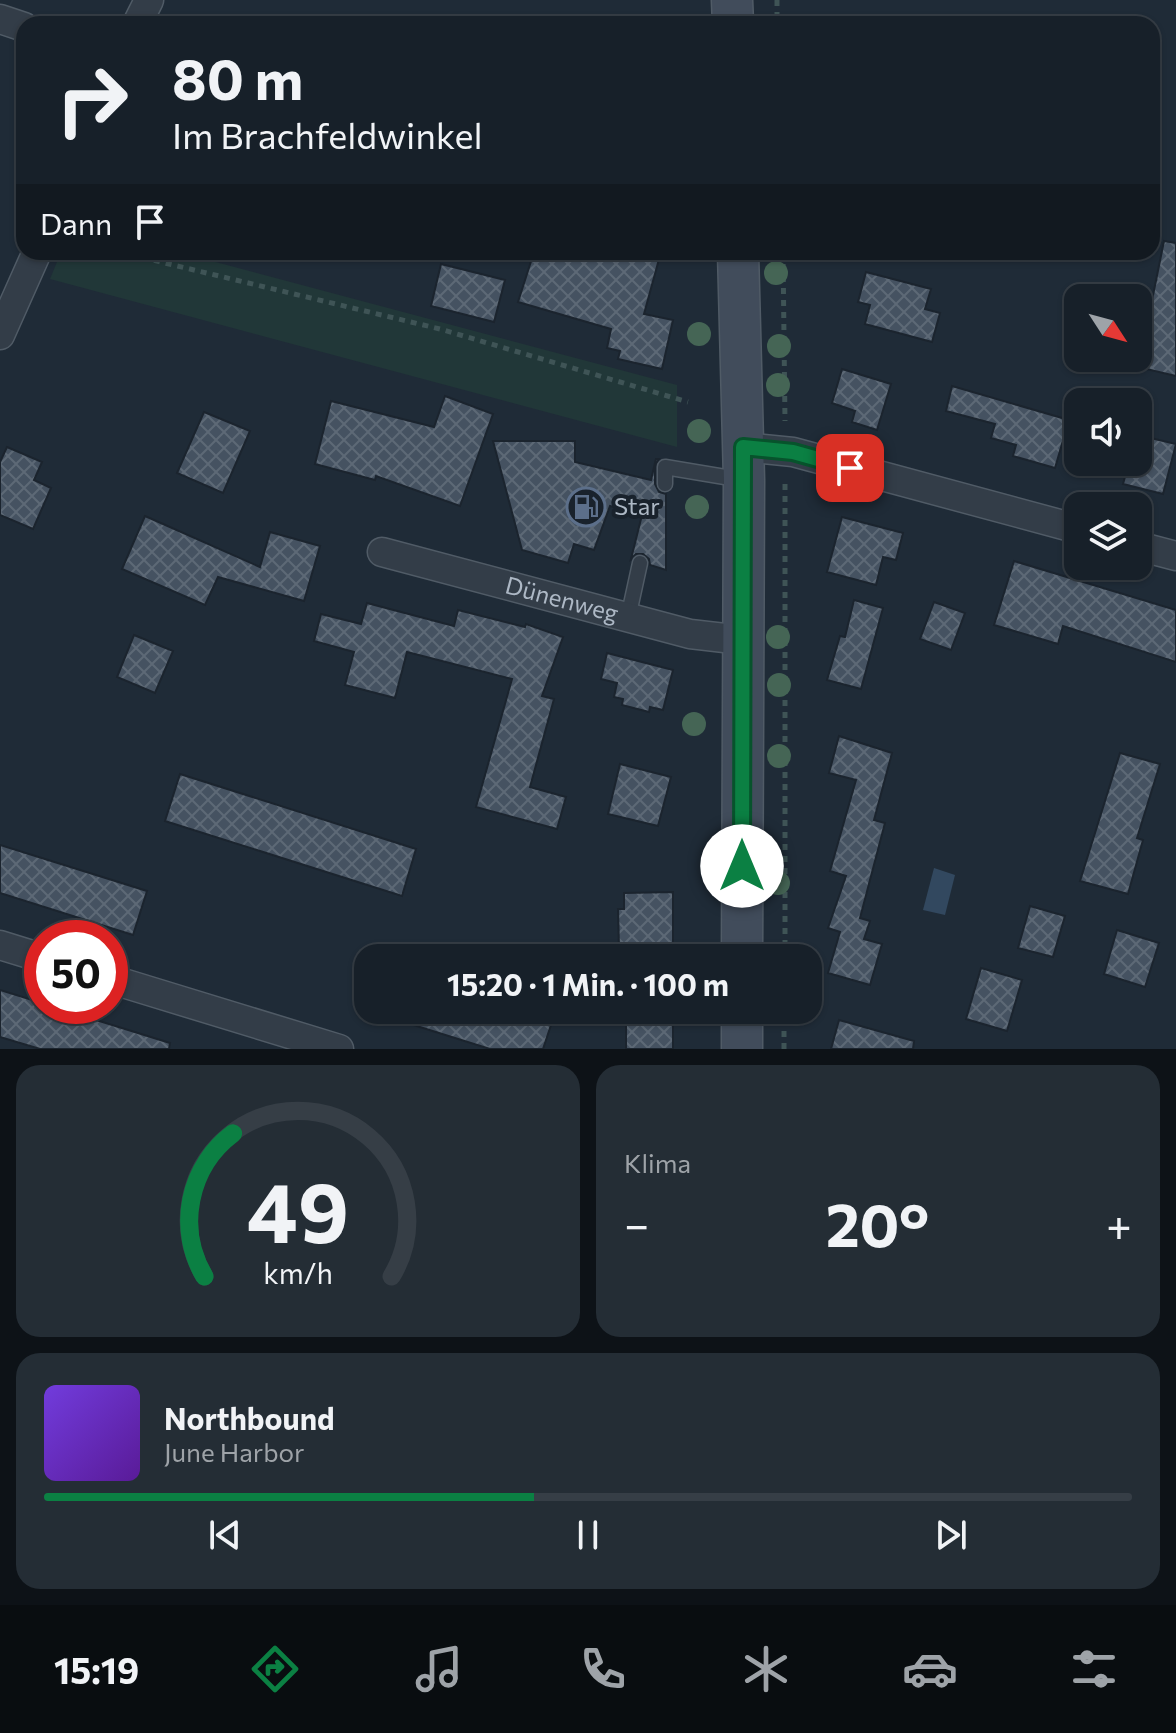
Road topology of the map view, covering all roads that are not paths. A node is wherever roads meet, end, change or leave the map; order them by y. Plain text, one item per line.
1 (33, 260) edge
2 (738, 260) edge
3 (0, 335) edge
4 (743, 464) junction
5 (665, 484) dead end
6 (1064, 525) edge
7 (1152, 550) edge
8 (382, 552) dead end
9 (1176, 556) edge
10 (640, 563) dead end
11 (628, 618) junction
12 (742, 640) junction
13 (742, 944) edge
14 (0, 945) edge
15 (24, 952) edge
16 (128, 985) edge
17 (742, 1024) edge
18 (339, 1049) edge
19 (742, 1049) edge

1 - 3 street
2 - 4 main road
4 - 5 lane
4 - 6 street
4 - 12 main road
7 - 9 street
8 - 11 street, Dünenweg
10 - 11 lane
11 - 12 street, Dünenweg
12 - 13 main road
14 - 15 street
16 - 18 street
17 - 19 main road

